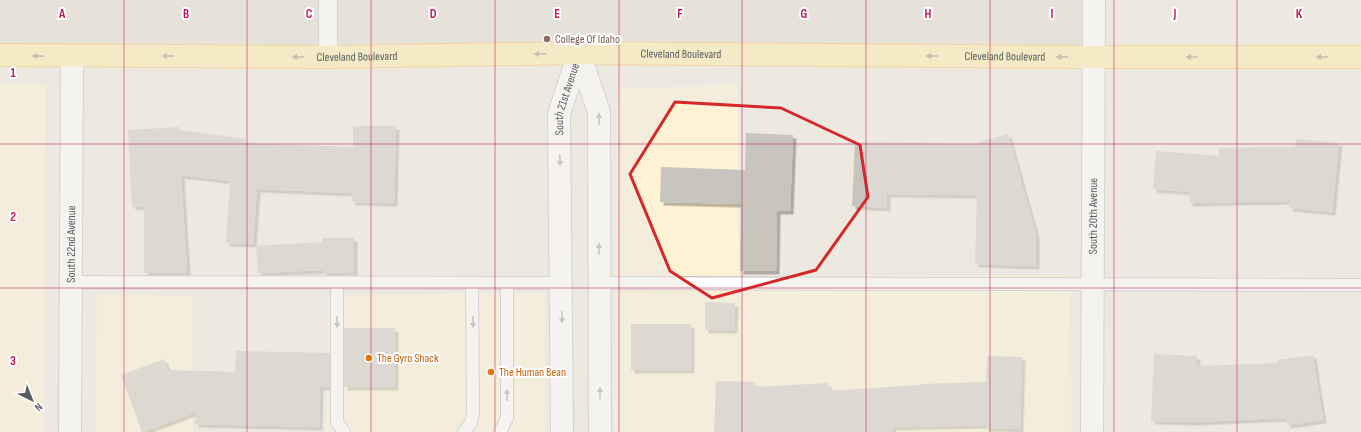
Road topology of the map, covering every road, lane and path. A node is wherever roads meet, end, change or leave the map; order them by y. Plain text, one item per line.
1 (328, 0) edge
2 (1094, 0) edge
3 (579, 54) junction
4 (0, 55) edge
5 (72, 56) junction
6 (328, 57) junction
7 (1361, 57) edge
8 (1093, 58) junction
9 (71, 282) junction
10 (337, 282) junction
11 (472, 283) junction
12 (507, 283) junction
13 (562, 283) junction
14 (599, 283) junction
15 (1093, 284) junction
16 (1361, 285) edge
17 (70, 432) edge
18 (344, 432) edge
19 (464, 432) edge
20 (500, 432) edge
21 (562, 432) edge
22 (600, 432) edge
23 (1092, 432) edge

1 - 6 street
2 - 8 street, South 20th Avenue
3 -> 6 main road, Cleveland Boulevard
8 -> 3 main road, Cleveland Boulevard
3 -> 13 street, South 21st Avenue
14 -> 3 street, South 21st Avenue
5 -> 4 main road, Cleveland Boulevard
6 -> 5 main road, Cleveland Boulevard
5 - 9 street, South 22nd Avenue
7 -> 8 main road, Cleveland Boulevard
8 - 15 street, South 20th Avenue
9 - 10 lane
9 - 17 street, South 22nd Avenue
10 - 11 lane
10 -> 18 lane
11 - 12 lane
11 -> 19 lane
12 - 13 lane
20 -> 12 lane
13 -> 21 street, South 21st Avenue
14 - 15 lane
22 -> 14 street, South 21st Avenue
15 - 16 lane
15 - 23 street, South 20th Avenue

